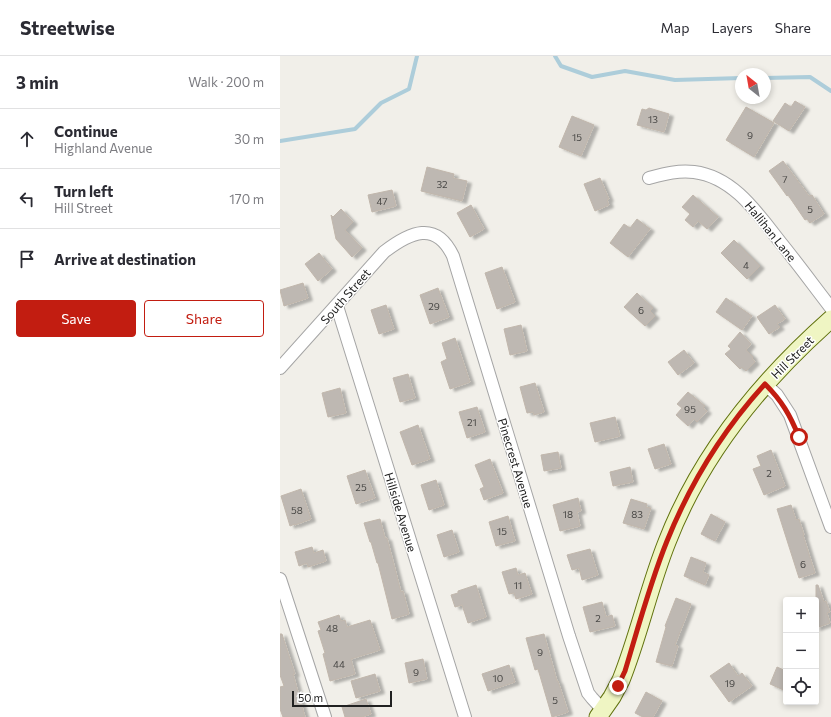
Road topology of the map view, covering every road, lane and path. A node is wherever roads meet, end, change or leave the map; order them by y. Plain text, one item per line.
1 (649, 178) dead end
2 (416, 234) joint
3 (337, 306) junction
4 (831, 308) edge
5 (831, 319) edge
6 (280, 368) edge
7 (765, 384) junction
8 (831, 527) edge
9 (280, 579) edge
10 (600, 714) edge
11 (326, 717) edge
12 (465, 717) edge

1 - 4 street, Hallihan Lane
2 - 3 street, South Street
2 - 10 street, Pinecrest Avenue
3 - 6 street, South Street
3 - 12 street, Hillside Avenue
5 - 7 main road, Hill Street
7 - 8 street
7 - 10 main road, Hill Street
9 - 11 street

